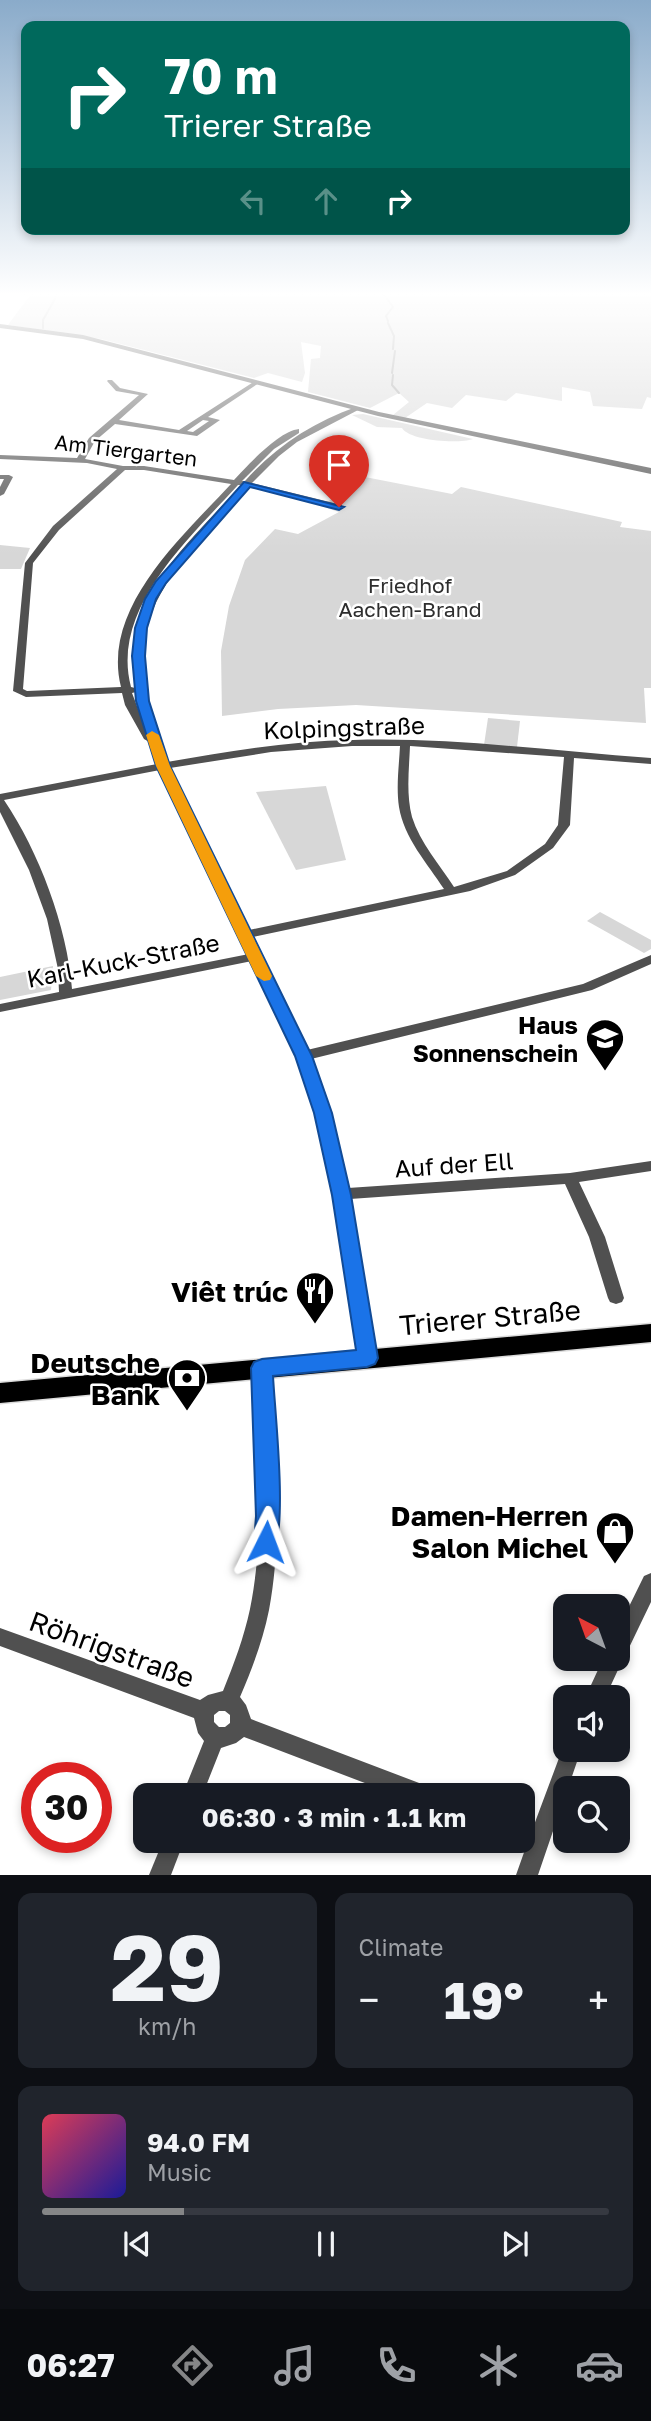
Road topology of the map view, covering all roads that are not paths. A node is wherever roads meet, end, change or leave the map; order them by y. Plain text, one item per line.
1 (247, 380) edge
2 (110, 381) dead end
3 (257, 382) junction
4 (352, 407) junction
5 (202, 418) junction
6 (112, 421) junction
7 (180, 432) junction
8 (0, 457) edge
9 (80, 460) junction
10 (123, 468) junction
11 (651, 471) edge
12 (0, 477) edge
13 (236, 482) junction
14 (248, 484) junction
15 (0, 494) edge
16 (339, 507) dead end
17 (149, 580) junction
18 (162, 581) junction
19 (141, 689) junction
20 (125, 690) junction
21 (405, 744) junction
22 (157, 750) junction
23 (569, 756) junction
24 (651, 761) edge
25 (163, 766) junction
26 (0, 799) edge
27 (451, 891) junction
28 (245, 935) junction
29 (255, 957) junction
30 (651, 959) edge
31 (66, 994) junction
32 (0, 1008) edge
33 (303, 1056) junction
34 (651, 1166) edge
35 (570, 1178) junction
36 (342, 1195) junction
37 (616, 1298) dead end
38 (651, 1333) edge
39 (367, 1358) junction
40 (262, 1368) junction
41 (0, 1393) edge
42 (651, 1582) edge
43 (630, 1624) edge
44 (0, 1637) edge
45 (229, 1701) junction
46 (205, 1712) junction
47 (239, 1725) junction
48 (215, 1737) junction
49 (565, 1762) edge
50 (197, 1783) edge
51 (393, 1783) edge
52 (535, 1828) edge
53 (169, 1853) edge
54 (532, 1853) edge
55 (160, 1875) edge
56 (527, 1875) edge

1 - 3 street
2 - 6 street
3 - 4 street
3 - 5 street
4 - 11 street
4 - 13 street
4 - 14 street
5 - 7 street
5 - 7 street
6 - 7 street
6 - 9 street
8 - 9 street, Am Tiergarten
9 - 10 street, Am Tiergarten
10 - 13 street, Am Tiergarten
10 - 20 street
12 - 15 street
13 - 14 street, Am Tiergarten
13 - 17 street
14 - 16 street, Am Tiergarten
14 - 18 street
17 - 18 street
17 - 20 street
18 - 19 street
19 - 20 street
19 - 22 street
20 - 22 street
21 - 23 street, Kolpingstraße
21 - 25 street, Kolpingstraße
21 - 27 street
22 - 25 street
23 - 24 street, Kolpingstraße
23 - 27 street
25 - 26 street, Kolpingstraße
25 - 28 street
26 - 31 street
27 - 28 street
28 - 29 street
29 - 31 street, Karl-Kuck-Straße
29 - 33 street
30 - 33 street
31 - 32 street, Karl-Kuck-Straße
33 - 36 street
34 - 35 street, Auf der Ell
35 - 36 street, Auf der Ell
35 - 37 street
36 - 39 street
38 - 39 main road, Trierer Straße
39 - 40 main road, Trierer Straße
40 - 41 main road, Trierer Straße
40 - 45 street
42 - 43 street
44 - 46 street, Röhrigstraße
45 - 46 street
45 - 47 street
46 - 48 street
47 - 48 street
47 - 51 street
48 - 50 street
49 - 52 street
53 - 55 street
54 - 56 street

